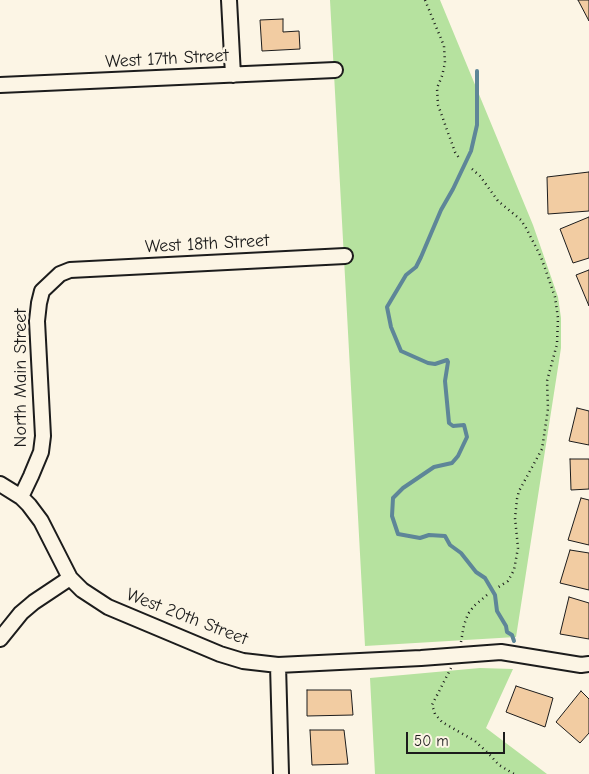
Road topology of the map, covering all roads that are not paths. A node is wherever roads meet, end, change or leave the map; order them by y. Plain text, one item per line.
1 (229, 0) edge
2 (335, 70) dead end
3 (233, 75) junction
4 (0, 85) edge
5 (345, 256) dead end
6 (70, 270) joint
7 (0, 484) edge
8 (20, 497) junction
9 (70, 578) junction
10 (0, 639) edge
11 (589, 664) edge
12 (278, 665) junction
13 (281, 774) edge

1 - 3 street
2 - 3 street, West 17th Street
3 - 4 street, West 17th Street
5 - 6 street, West 18th Street
6 - 8 street, North Main Street
7 - 8 street
8 - 9 street
9 - 10 street
9 - 12 street, West 20th Street
11 - 12 street, West 20th Street
12 - 13 street

